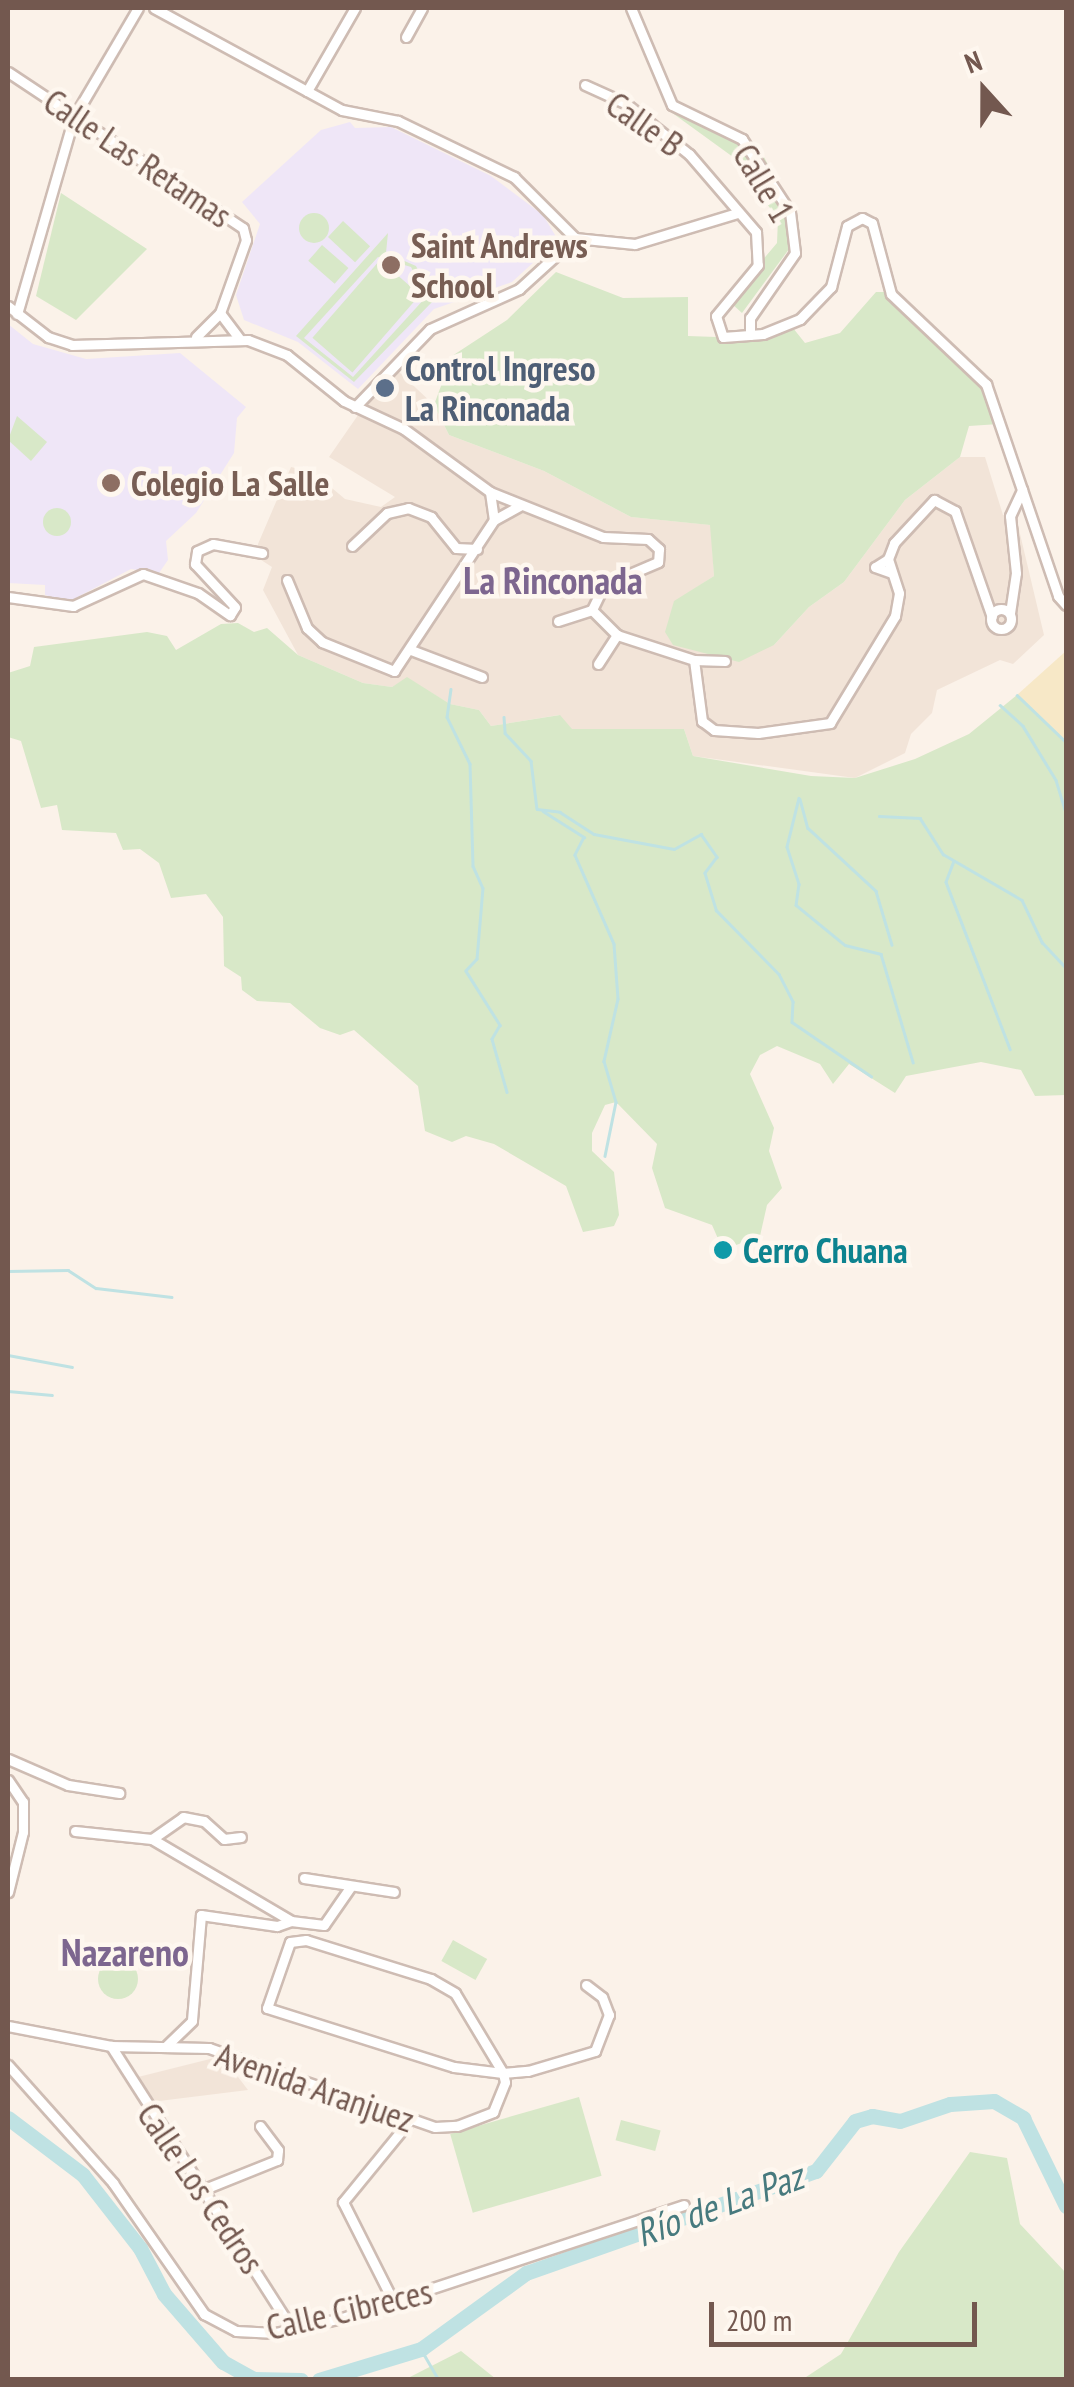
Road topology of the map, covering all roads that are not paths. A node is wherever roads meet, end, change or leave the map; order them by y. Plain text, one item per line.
1 (138, 8) edge
2 (154, 8) edge
3 (355, 8) edge
4 (422, 8) edge
5 (631, 8) edge
6 (406, 36) dead end
7 (8, 72) edge
8 (586, 85) dead end
9 (307, 91) junction
10 (74, 116) junction
11 (737, 213) junction
12 (575, 238) junction
13 (8, 306) edge
14 (220, 313) junction
15 (17, 314) junction
16 (750, 335) junction
17 (196, 337) junction
18 (239, 338) junction
19 (355, 407) junction
20 (1022, 490) junction
21 (490, 492) junction
22 (521, 505) junction
23 (494, 520) junction
24 (352, 546) dead end
25 (456, 548) junction
26 (477, 549) junction
27 (262, 553) dead end
28 (463, 573) junction
29 (287, 580) dead end
30 (8, 597) edge
31 (1066, 605) edge
32 (592, 610) junction
33 (558, 621) dead end
34 (617, 636) junction
35 (411, 650) junction
36 (694, 660) junction
37 (725, 661) dead end
38 (598, 664) dead end
39 (482, 677) dead end
40 (8, 1760) edge
41 (8, 1780) edge
42 (119, 1793) dead end
43 (75, 1831) dead end
44 (242, 1837) dead end
45 (152, 1839) junction
46 (304, 1878) dead end
47 (351, 1886) junction
48 (8, 1892) edge
49 (394, 1892) dead end
50 (291, 1921) junction
51 (586, 1985) dead end
52 (8, 2026) edge
53 (111, 2046) junction
54 (165, 2047) junction
55 (8, 2065) edge
56 (503, 2072) junction
57 (411, 2120) junction
58 (260, 2126) dead end
59 (202, 2190) junction
60 (684, 2205) dead end
61 (394, 2304) junction
62 (292, 2329) junction

1 - 10 street
2 - 9 street
3 - 9 street
4 - 6 street
5 - 16 street, Calle 1
7 - 10 street, Calle Las Retamas
8 - 11 street, Calle B
9 - 12 street
10 - 14 street, Calle Las Retamas
10 - 15 street
11 - 12 street
11 - 16 street, Calle B
12 - 19 street
13 - 15 street
14 - 17 street, Calle Las Retamas
14 - 18 street
15 - 17 street
16 - 20 street
17 - 18 street
18 - 19 street
19 - 21 street
20 - 31 street
20 - 36 street
21 - 22 street
21 - 23 street
22 - 23 street
22 - 32 street
23 - 26 street
24 - 25 street
25 - 26 street
25 - 28 street
26 - 28 street
27 - 30 street
28 - 35 street
29 - 35 street
32 - 33 street
32 - 34 street
34 - 36 street
34 - 38 street
35 - 39 street
36 - 37 street
40 - 42 street
41 - 48 street
43 - 45 street
44 - 45 street
45 - 50 street
46 - 47 street
47 - 49 street
47 - 50 street
50 - 54 street
51 - 56 street
52 - 53 street, Avenida Aranjuez
53 - 54 street, Avenida Aranjuez
53 - 59 street, Calle Los Cedros
54 - 57 street, Avenida Aranjuez
55 - 62 street, Calle Cibreces
56 - 56 street
56 - 57 street, Avenida Aranjuez
57 - 61 street
58 - 59 street
59 - 62 street, Calle Los Cedros
60 - 61 street, Calle Cibreces
61 - 62 street, Calle Cibreces

